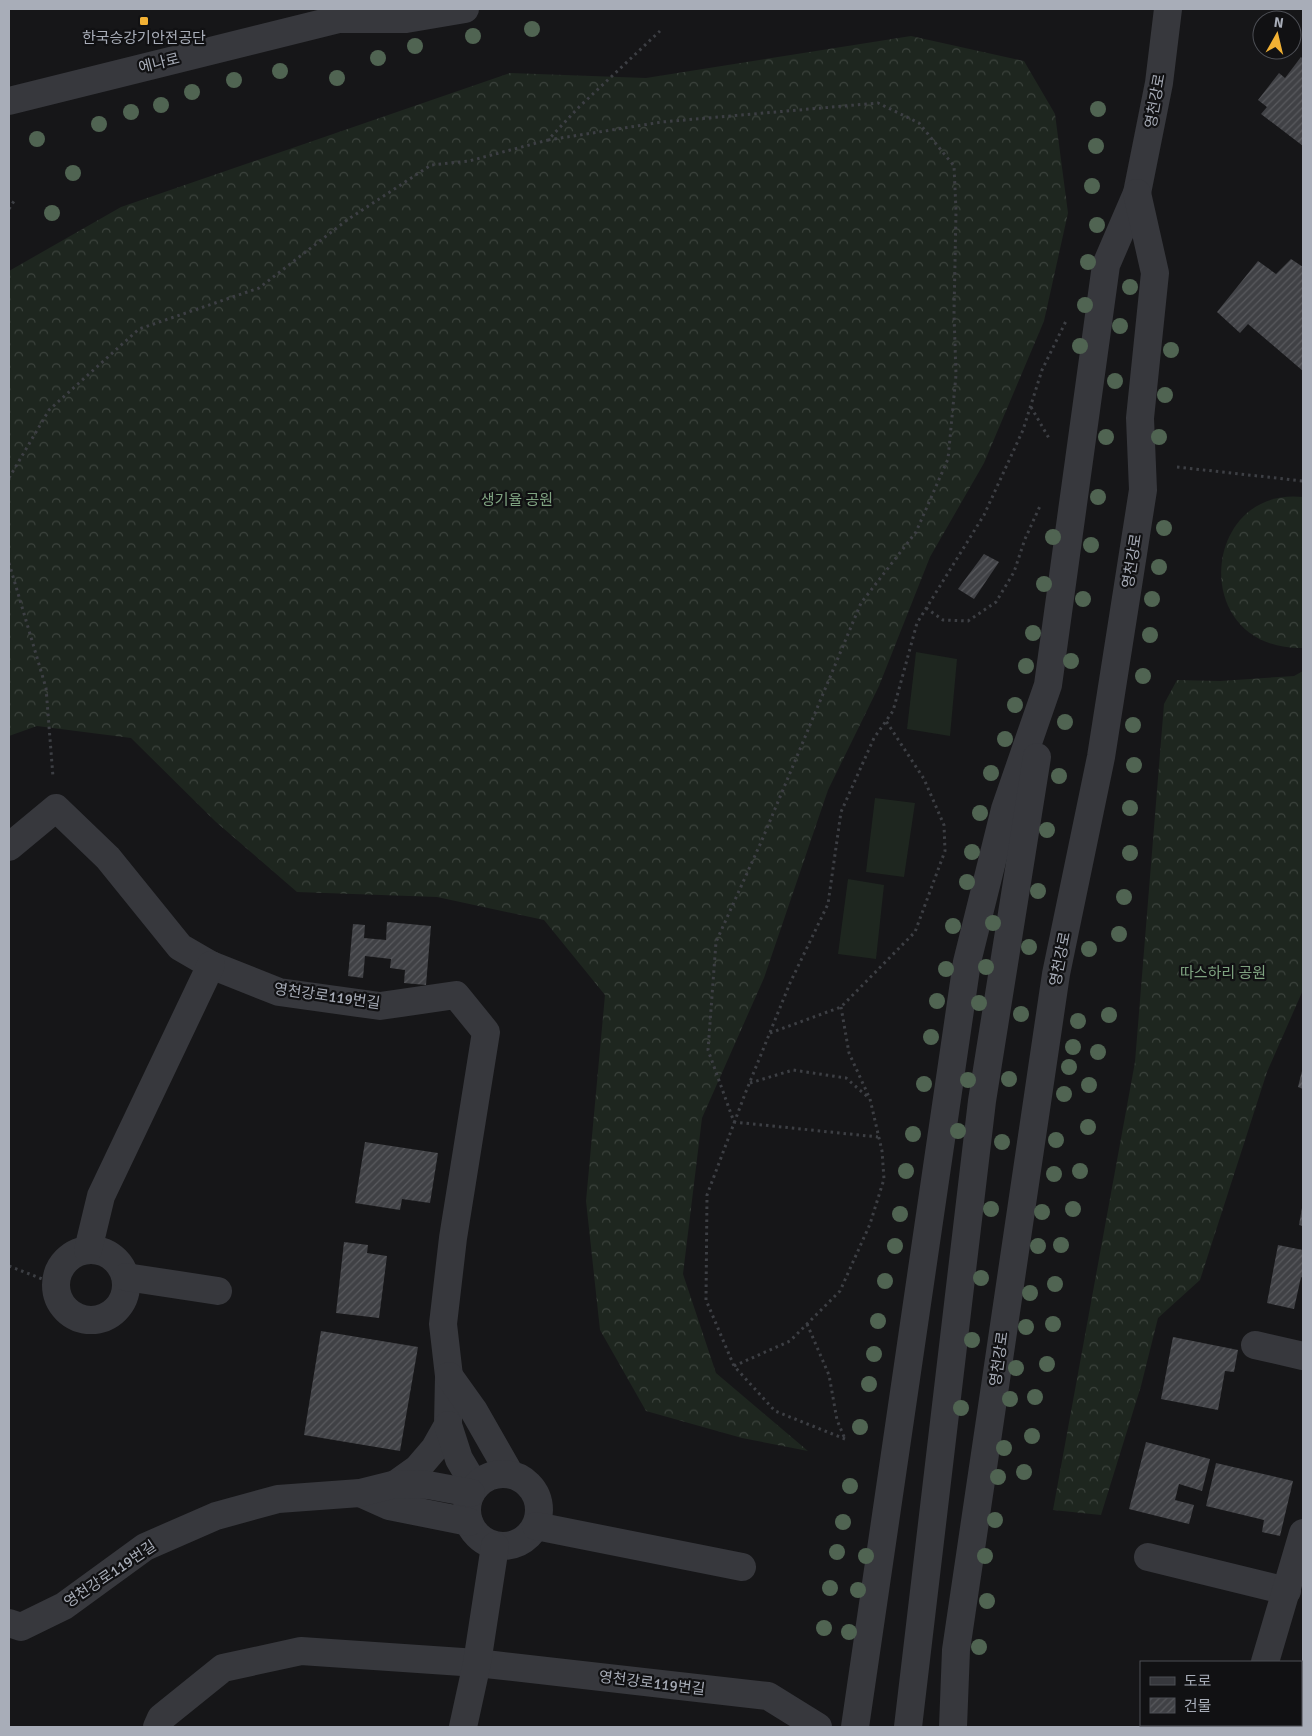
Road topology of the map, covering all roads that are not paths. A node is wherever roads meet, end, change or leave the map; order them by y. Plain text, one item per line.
1 (465, 9) edge
2 (1168, 9) edge
3 (345, 14) edge
4 (9, 101) edge
5 (1137, 193) junction
6 (1048, 685) junction
7 (9, 847) edge
8 (212, 965) junction
9 (88, 1250) junction
10 (126, 1277) junction
11 (218, 1291) dead end
12 (1255, 1346) dead end
13 (1303, 1356) edge
14 (449, 1376) junction
15 (448, 1425) junction
16 (510, 1474) junction
17 (396, 1484) junction
18 (473, 1490) junction
19 (360, 1493) junction
20 (469, 1522) junction
21 (536, 1526) junction
22 (1303, 1533) edge
23 (495, 1546) junction
24 (1148, 1557) dead end
25 (742, 1567) dead end
26 (1287, 1591) junction
27 (9, 1622) edge
28 (1265, 1661) edge
29 (477, 1663) junction
30 (158, 1727) edge
31 (463, 1727) edge
32 (818, 1727) edge
33 (855, 1727) edge
34 (908, 1727) edge
35 (953, 1727) edge

1 - 3 street, 에나로
2 - 5 street, 영천강로
3 - 4 street, 에나로
5 - 6 street, 영천강로
5 - 35 street, 영천강로
6 - 33 street, 영천강로
6 - 34 street, 영천강로
7 - 8 street, 영천강로119번길
8 - 9 street
8 - 14 street, 영천강로119번길
9 - 10 street
9 - 10 street
10 - 11 street
12 - 13 street
14 - 15 street, 영천강로119번길
14 - 16 street, 영천강로119번길
15 - 17 street, 영천강로119번길
15 - 18 street, 영천강로119번길
16 - 18 street
16 - 21 street
17 - 18 street, 영천강로119번길
17 - 19 street, 영천강로119번길
18 - 20 street
19 - 20 street, 영천강로119번길
19 - 27 street, 영천강로119번길
20 - 23 street
21 - 23 street
21 - 25 street
22 - 26 street
23 - 29 street
24 - 26 street
26 - 28 street
29 - 30 street, 영천강로119번길
29 - 31 street
29 - 32 street, 영천강로119번길

